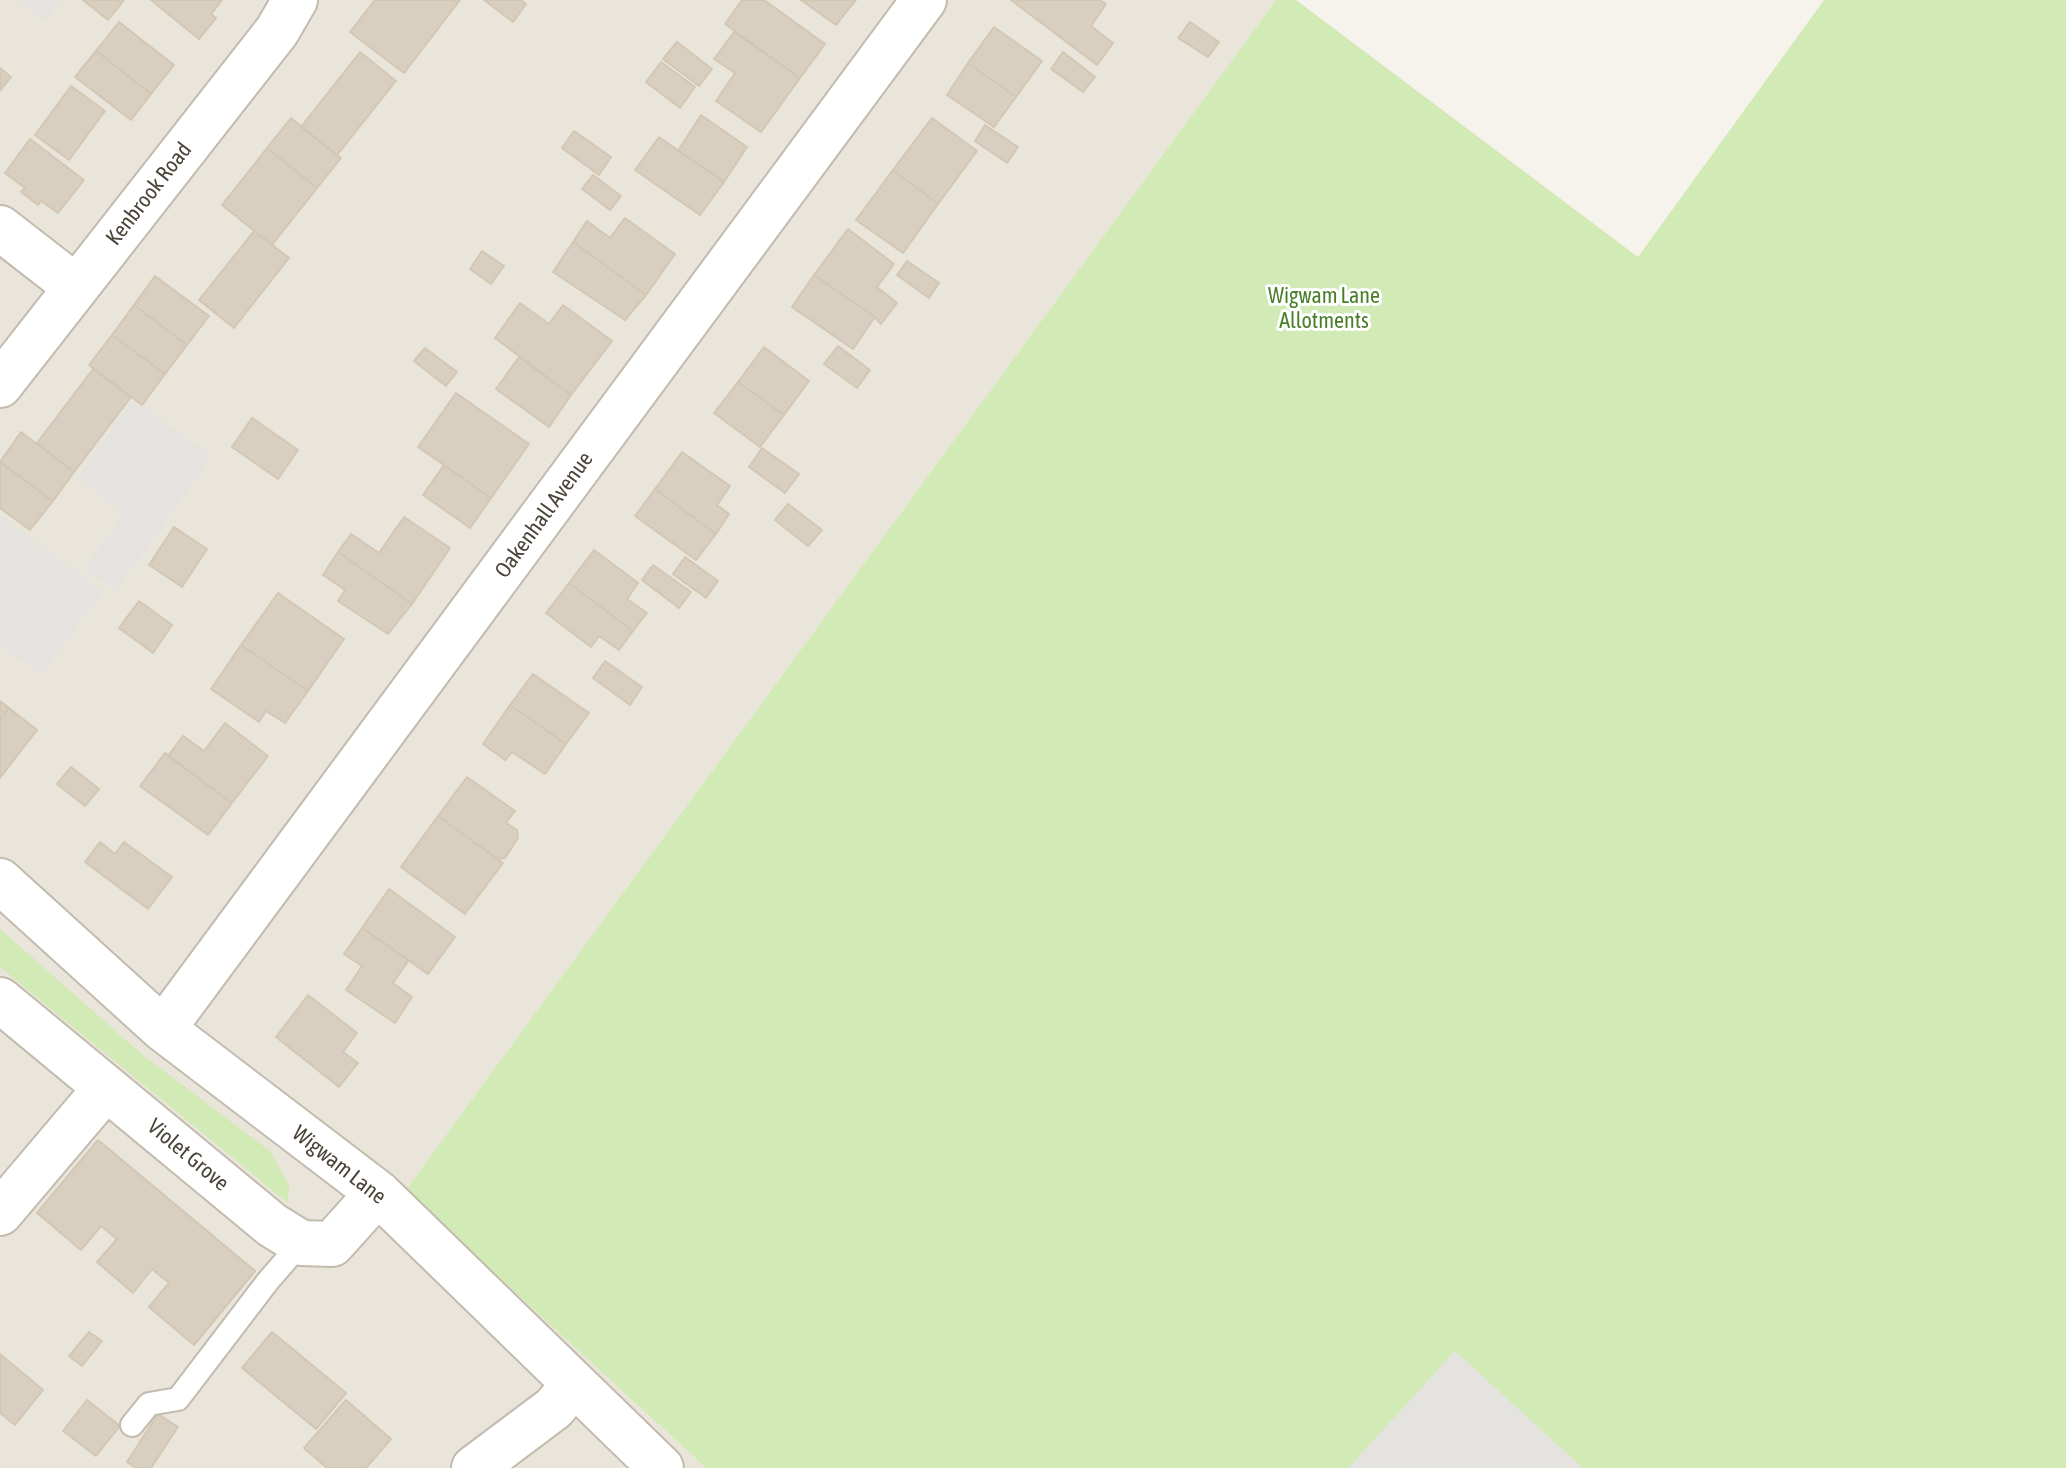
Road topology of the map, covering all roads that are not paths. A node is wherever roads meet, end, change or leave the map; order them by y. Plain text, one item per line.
1 (295, 0) edge
2 (924, 0) edge
3 (0, 228) edge
4 (76, 287) junction
5 (0, 385) edge
6 (0, 881) edge
7 (0, 1000) edge
8 (163, 1029) junction
9 (106, 1088) junction
10 (378, 1193) junction
11 (0, 1213) edge
12 (301, 1243) junction
13 (574, 1384) junction
14 (132, 1425) dead end
15 (474, 1468) edge
16 (661, 1468) edge

1 - 4 street, Kenbrook Road
2 - 8 street, Oakenhall Avenue
3 - 4 street
4 - 5 street, Kenbrook Road
6 - 8 street, Wigwam Lane
7 - 9 street, Violet Grove
8 - 10 street, Wigwam Lane
9 - 11 street
9 - 12 street, Violet Grove
10 - 12 street
10 - 13 street, Wigwam Lane
12 - 14 lane
13 - 15 street
13 - 16 street, Wigwam Lane

